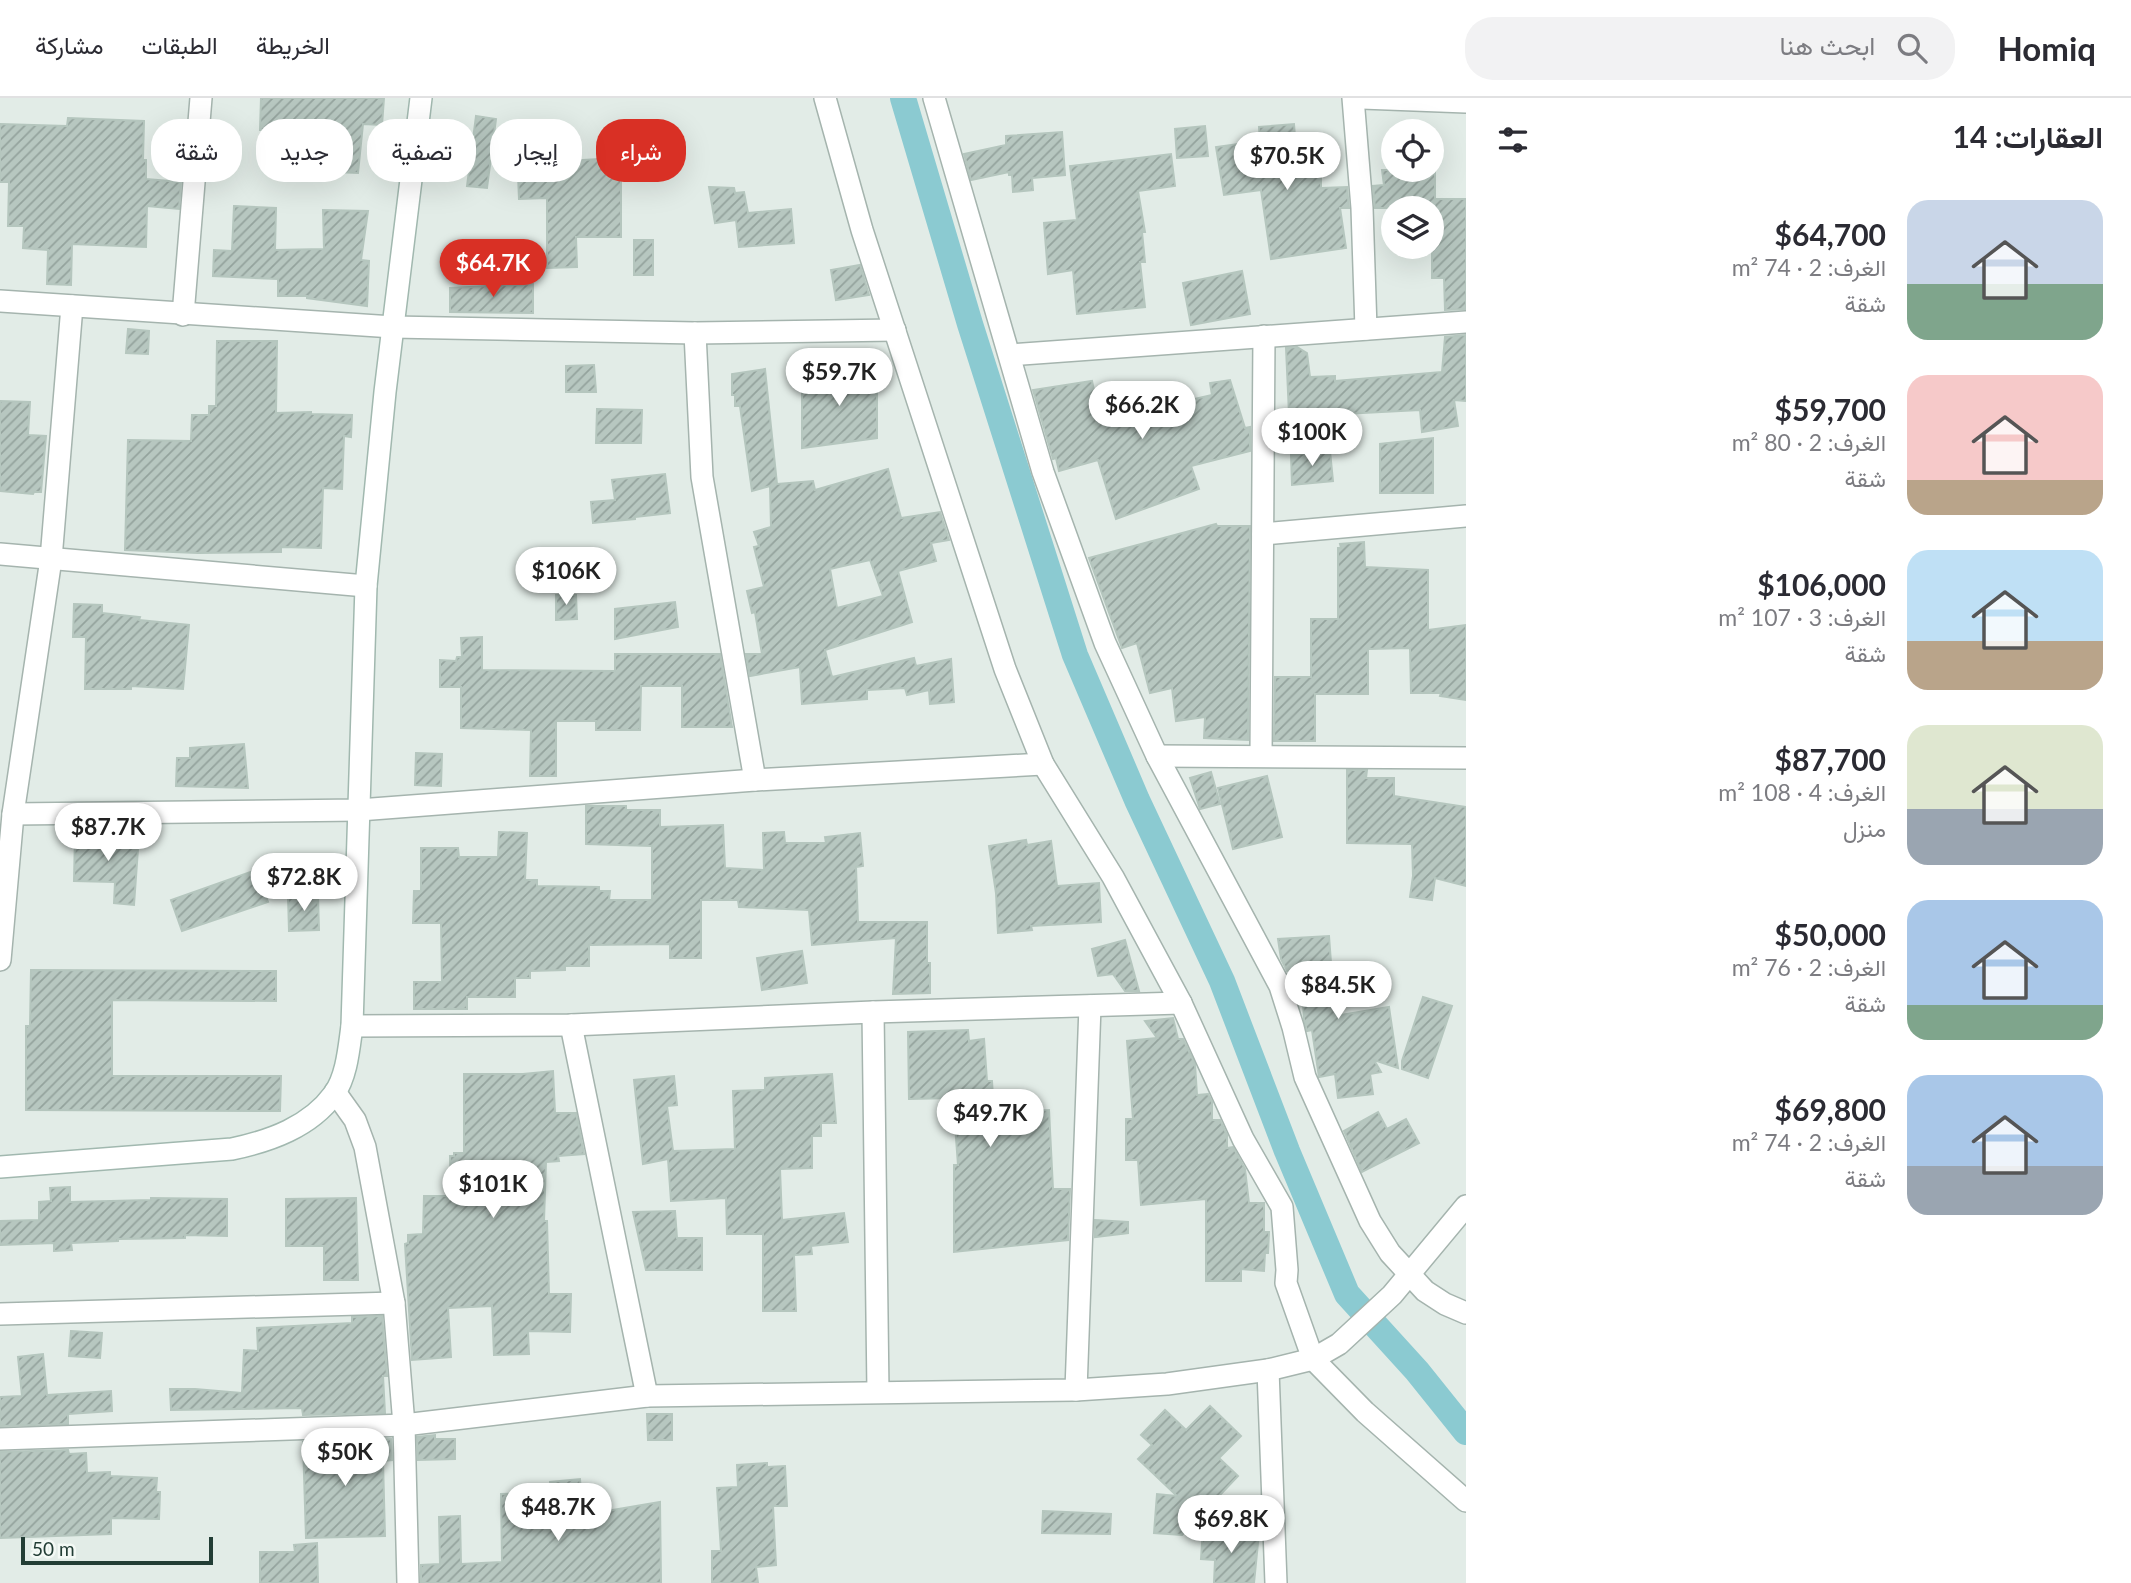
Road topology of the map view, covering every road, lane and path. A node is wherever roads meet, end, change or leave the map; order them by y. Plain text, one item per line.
1 (201, 98) edge
2 (421, 98) edge
3 (825, 98) edge
4 (934, 98) edge
5 (1353, 98) edge
6 (1362, 98) edge
7 (1466, 102) edge
8 (0, 300) edge
9 (72, 306) junction
10 (183, 315) junction
11 (1466, 322) edge
12 (393, 327) junction
13 (1366, 329) junction
14 (895, 330) junction
15 (695, 333) junction
16 (1264, 336) junction
17 (1010, 355) junction
18 (1466, 516) edge
19 (1263, 534) junction
20 (0, 554) edge
21 (51, 559) junction
22 (366, 586) junction
23 (1157, 756) junction
24 (1261, 756) junction
25 (1466, 758) edge
26 (1044, 764) junction
27 (755, 780) junction
28 (359, 810) junction
29 (13, 814) junction
30 (4, 859) edge
31 (0, 960) edge
32 (1181, 1003) junction
33 (1090, 1006) junction
34 (873, 1012) junction
35 (571, 1025) junction
36 (352, 1026) junction
37 (335, 1092) junction
38 (0, 1167) edge
39 (1466, 1206) edge
40 (1410, 1273) junction
41 (394, 1303) junction
42 (1466, 1313) edge
43 (0, 1314) edge
44 (1313, 1359) junction
45 (1268, 1370) junction
46 (1076, 1390) junction
47 (878, 1392) junction
48 (647, 1396) junction
49 (404, 1425) junction
50 (0, 1439) edge
51 (1466, 1501) edge
52 (408, 1583) edge
53 (1276, 1583) edge

1 - 10 street
2 - 12 street
3 - 14 street
4 - 17 street
5 - 13 street
6 - 7 street
8 - 9 street
9 - 10 street
9 - 21 street
10 - 12 street
11 - 13 street
12 - 15 street
12 - 22 street
13 - 16 street
14 - 15 street
14 - 26 street
15 - 27 street
16 - 17 street
16 - 19 street
17 - 23 street
18 - 19 street
19 - 24 street
20 - 21 street
21 - 22 street
21 - 29 street
22 - 28 street
23 - 24 street
23 - 40 street
24 - 25 street
26 - 27 street
26 - 32 street
27 - 28 street
28 - 29 street
28 - 36 street
29 - 30 street
30 - 31 street
32 - 33 street
32 - 44 street
33 - 34 street
33 - 46 street
34 - 35 street
34 - 47 street
35 - 36 street
35 - 48 street
36 - 37 street
37 - 38 street
37 - 41 street
39 - 40 street
40 - 42 street
40 - 44 street
41 - 43 street
41 - 49 street
44 - 45 street
44 - 51 street
45 - 46 street
45 - 53 street
46 - 47 street
47 - 48 street
48 - 49 street
49 - 50 street
49 - 52 street

